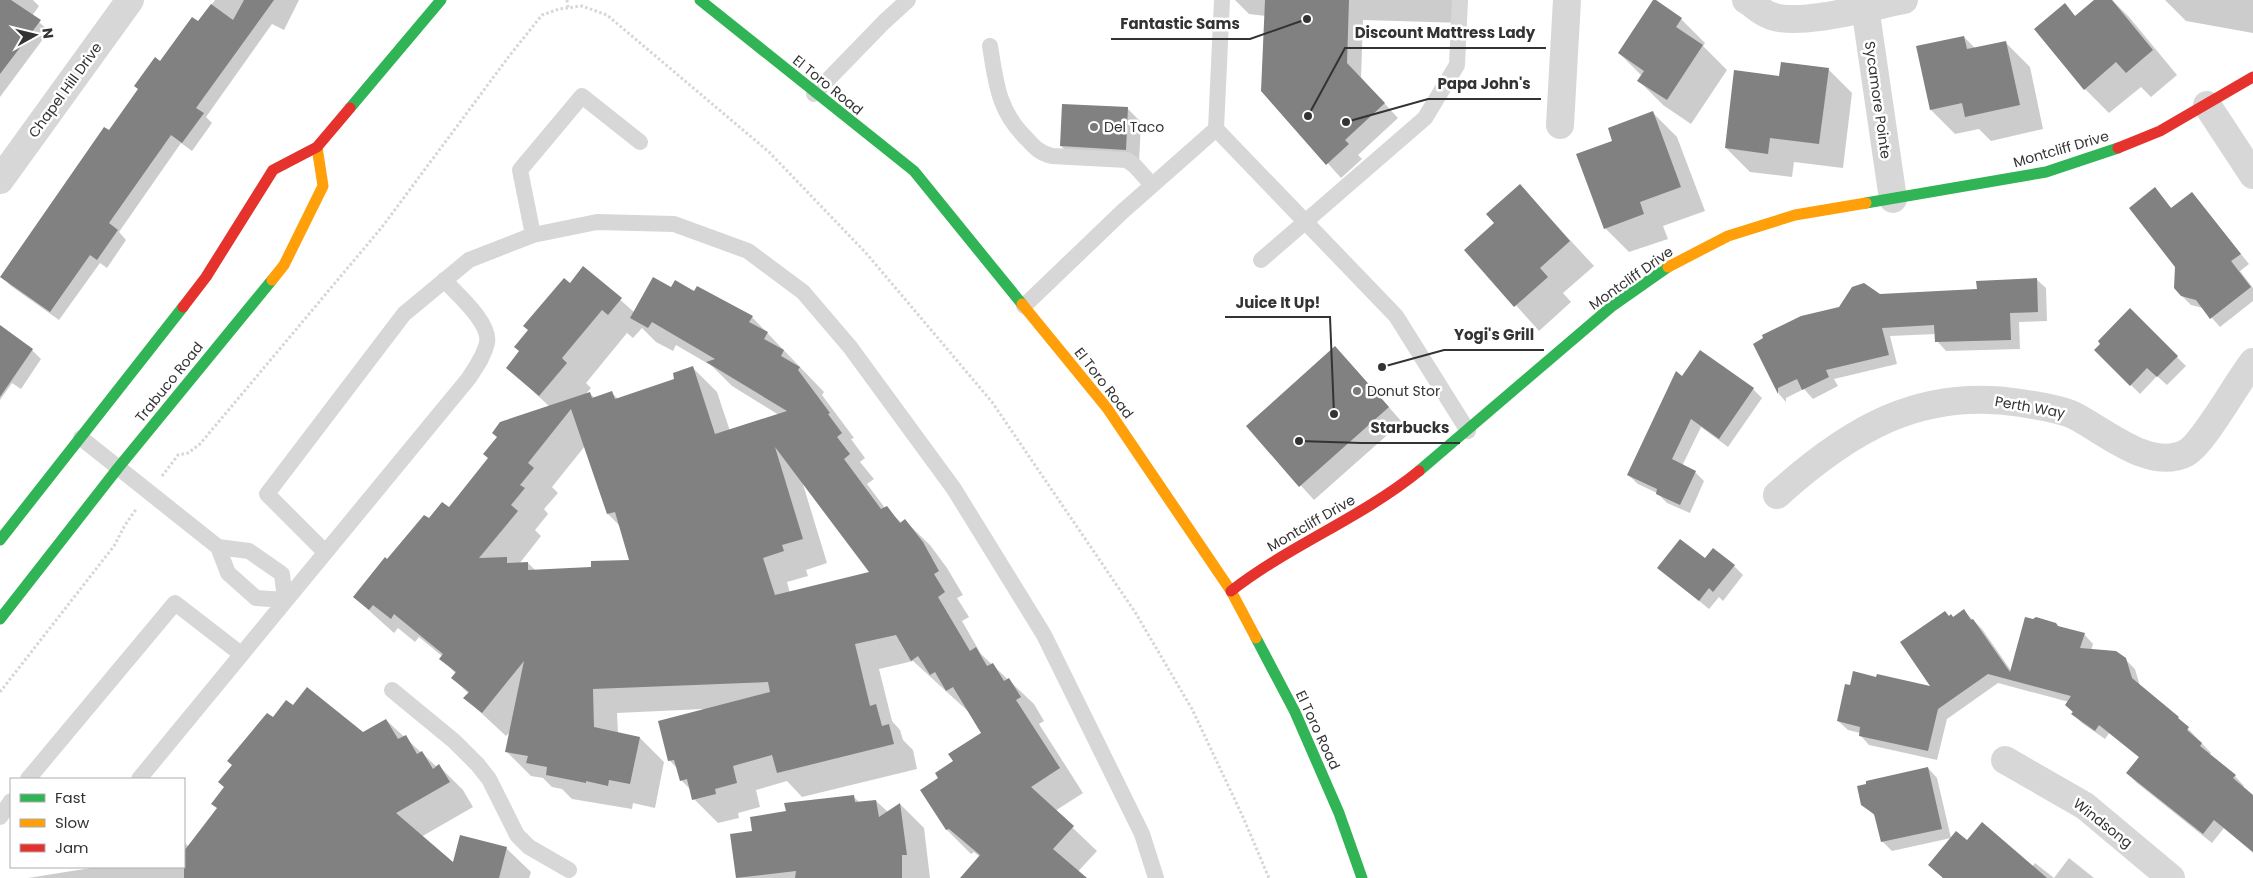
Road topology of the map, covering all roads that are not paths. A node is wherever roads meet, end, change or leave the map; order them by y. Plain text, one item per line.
1 (130, 0) edge
2 (441, 0) edge
3 (700, 0) edge
4 (908, 0) edge
5 (1222, 0) edge
6 (1460, 0) edge
7 (1567, 0) edge
8 (1746, 0) edge
9 (1904, 0) edge
10 (1865, 4) edge
11 (990, 46) dead end
12 (2253, 77) edge
13 (814, 94) junction
14 (2207, 105) junction
15 (1560, 125) dead end
16 (1216, 129) junction
17 (640, 142) dead end
18 (317, 147) junction
19 (2253, 175) edge
20 (0, 180) edge
21 (1152, 185) junction
22 (1893, 199) junction
23 (1306, 222) junction
24 (533, 236) junction
25 (1261, 260) dead end
26 (444, 280) junction
27 (1024, 306) junction
28 (2253, 362) edge
29 (1468, 431) junction
30 (81, 438) junction
31 (118, 468) junction
32 (1777, 495) dead end
33 (0, 540) edge
34 (218, 547) junction
35 (325, 552) junction
36 (1231, 591) junction
37 (285, 600) junction
38 (0, 619) edge
39 (241, 654) junction
40 (392, 690) dead end
41 (2005, 760) dead end
42 (29, 778) edge
43 (140, 778) edge
44 (10, 802) edge
45 (0, 817) edge
46 (569, 870) dead end
47 (1156, 878) edge
48 (1362, 878) edge
49 (2171, 878) edge

1 - 20 street, Chapel Hill Drive
2 - 18 main road
3 - 13 main road, El Toro Road
4 - 13 lane
5 - 16 lane
6 - 23 lane
7 - 15 street
8 - 10 street
9 - 10 street
10 - 22 street, Sycamore Pointe
11 - 21 lane
12 - 14 main road, Montcliff Drive
13 - 27 main road, El Toro Road
14 - 19 street
14 - 22 main road, Montcliff Drive
16 - 21 lane
16 - 23 lane
17 - 24 lane
18 - 30 main road
18 - 31 main road, Trabuco Road
21 - 27 lane
22 - 29 main road, Montcliff Drive
23 - 25 lane
23 - 29 lane
24 - 26 lane
24 - 47 lane
26 - 35 lane
26 - 35 lane
27 - 36 main road, El Toro Road
28 - 32 street, Perth Way
29 - 36 main road, Montcliff Drive
30 - 31 lane
30 - 33 main road
31 - 34 lane
31 - 38 main road, Trabuco Road
34 - 37 lane
34 - 37 lane
35 - 37 lane
36 - 48 main road, El Toro Road
37 - 39 lane
39 - 42 lane
39 - 43 lane
40 - 46 lane
41 - 49 street, Windsong
44 - 45 lane

